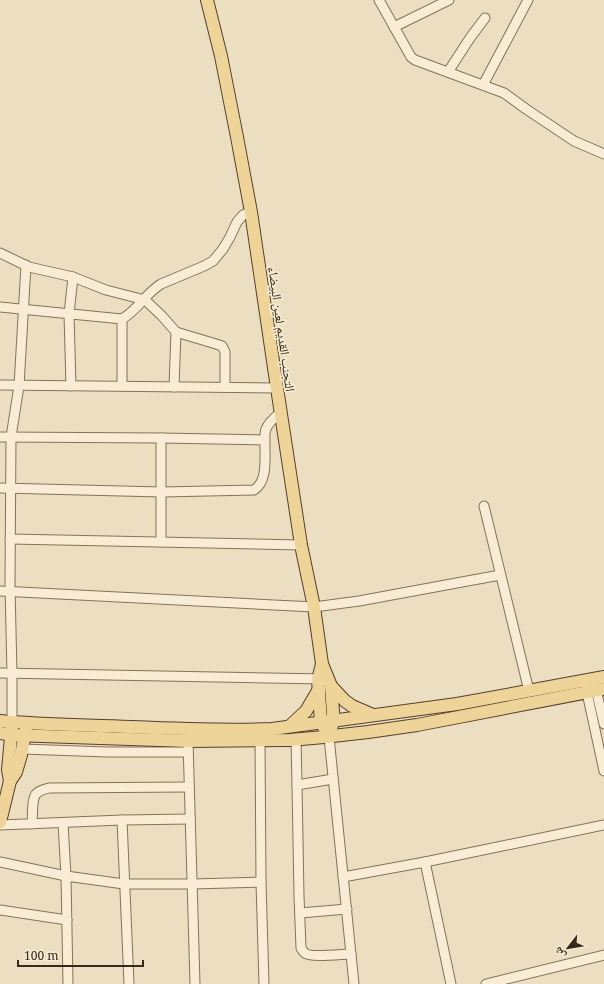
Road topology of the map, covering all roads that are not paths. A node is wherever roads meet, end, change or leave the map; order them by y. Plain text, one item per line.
1 (207, 0) edge
2 (379, 0) edge
3 (449, 0) edge
4 (528, 0) edge
5 (436, 3) edge
6 (485, 18) dead end
7 (394, 27) junction
8 (448, 72) junction
9 (483, 85) junction
10 (604, 154) edge
11 (250, 212) junction
12 (0, 253) edge
13 (26, 265) junction
14 (73, 277) junction
15 (144, 300) junction
16 (0, 307) edge
17 (22, 309) junction
18 (69, 314) junction
19 (122, 319) junction
20 (176, 332) junction
21 (0, 385) edge
22 (19, 386) junction
23 (71, 386) junction
24 (122, 386) junction
25 (174, 387) junction
26 (225, 387) junction
27 (276, 388) junction
28 (280, 413) junction
29 (0, 437) edge
30 (11, 437) junction
31 (161, 438) junction
32 (265, 440) junction
33 (0, 488) edge
34 (11, 488) junction
35 (162, 492) junction
36 (484, 506) dead end
37 (10, 539) junction
38 (161, 542) junction
39 (301, 545) junction
40 (500, 575) junction
41 (0, 591) edge
42 (10, 592) junction
43 (314, 607) junction
44 (0, 673) edge
45 (12, 674) junction
46 (324, 684) junction
47 (595, 685) edge
48 (529, 691) junction
49 (374, 715) junction
50 (0, 721) edge
51 (327, 721) junction
52 (12, 722) junction
53 (604, 724) edge
54 (290, 726) junction
55 (26, 729) junction
56 (6, 734) edge
57 (329, 737) junction
58 (107, 738) junction
59 (296, 739) junction
60 (156, 740) junction
61 (260, 740) junction
62 (188, 746) junction
63 (22, 749) junction
64 (107, 752) junction
65 (156, 752) junction
66 (604, 772) edge
67 (333, 779) junction
68 (10, 781) junction
69 (298, 785) junction
70 (189, 787) junction
71 (190, 819) junction
72 (122, 820) junction
73 (63, 823) junction
74 (0, 824) edge
75 (32, 824) junction
76 (604, 825) edge
77 (0, 862) edge
78 (426, 862) junction
79 (66, 876) junction
80 (343, 877) junction
81 (261, 882) junction
82 (124, 884) junction
83 (192, 884) junction
84 (347, 909) junction
85 (0, 910) edge
86 (300, 913) junction
87 (67, 920) junction
88 (351, 954) junction
89 (604, 955) edge
90 (68, 984) edge
91 (129, 984) edge
92 (195, 984) edge
93 (264, 984) edge
94 (354, 984) edge
95 (451, 984) edge
96 (486, 984) edge

1 - 11 main road, التجنب القديم لعين البيضاء
2 - 7 street
3 - 5 street
4 - 9 street
5 - 7 street
6 - 8 street
7 - 8 street
8 - 9 street
9 - 10 street
11 - 15 street
11 - 27 main road, التجنب القديم لعين البيضاء
12 - 13 street
13 - 14 street
13 - 17 street
14 - 15 street
14 - 18 street
15 - 19 street
15 - 20 street
16 - 17 street
17 - 18 street
17 - 22 street
18 - 19 street
18 - 23 street
19 - 24 street
20 - 25 street
20 - 26 street
21 - 22 street
22 - 23 street
22 - 30 street
23 - 24 street
24 - 25 street
25 - 26 street
26 - 27 street
27 - 28 main road, التجنب القديم لعين البيضاء
28 - 32 street
28 - 39 main road, التجنب القديم لعين البيضاء
29 - 30 street
30 - 31 street
30 - 34 street
31 - 32 street
31 - 35 street
32 - 35 street
33 - 34 street
34 - 35 street
34 - 37 street
35 - 38 street
36 - 40 street
37 - 38 street
37 - 42 street
38 - 39 street
39 - 43 main road, التجنب القديم لعين البيضاء
40 - 43 street
40 - 48 street
41 - 42 street
42 - 43 street
42 - 45 street
43 - 46 main road, التجنب القديم لعين البيضاء
44 - 45 street
45 - 46 street
45 - 52 street
46 - 49 main road
46 - 51 main road
46 - 54 main road
47 - 48 main road
47 - 53 street
47 - 57 main road
47 - 66 street
48 - 49 main road
49 - 51 main road
50 - 52 main road
51 - 54 main road
51 - 57 main road
52 - 55 main road
52 - 56 main road
54 - 55 main road
55 - 56 main road
55 - 58 main road
55 - 63 main road
56 - 68 main road
57 - 59 main road
57 - 67 street
58 - 60 main road
58 - 64 street
59 - 61 main road
59 - 69 street
60 - 62 main road
60 - 65 street
61 - 62 main road
61 - 81 street
62 - 65 street
62 - 70 street
63 - 64 street
63 - 68 main road
64 - 65 street
67 - 69 street
67 - 80 street
68 - 74 main road
69 - 86 street
70 - 71 street
70 - 75 street
71 - 72 street
71 - 83 street
72 - 73 street
72 - 82 street
73 - 75 street
73 - 79 street
74 - 75 street
76 - 78 street
77 - 79 street
78 - 80 street
78 - 95 street
79 - 82 street
79 - 87 street
80 - 84 street
81 - 83 street
81 - 93 street
82 - 83 street
82 - 91 street
83 - 92 street
84 - 86 street
84 - 88 street
85 - 87 street
86 - 88 street
87 - 90 street
88 - 94 street
89 - 96 street

